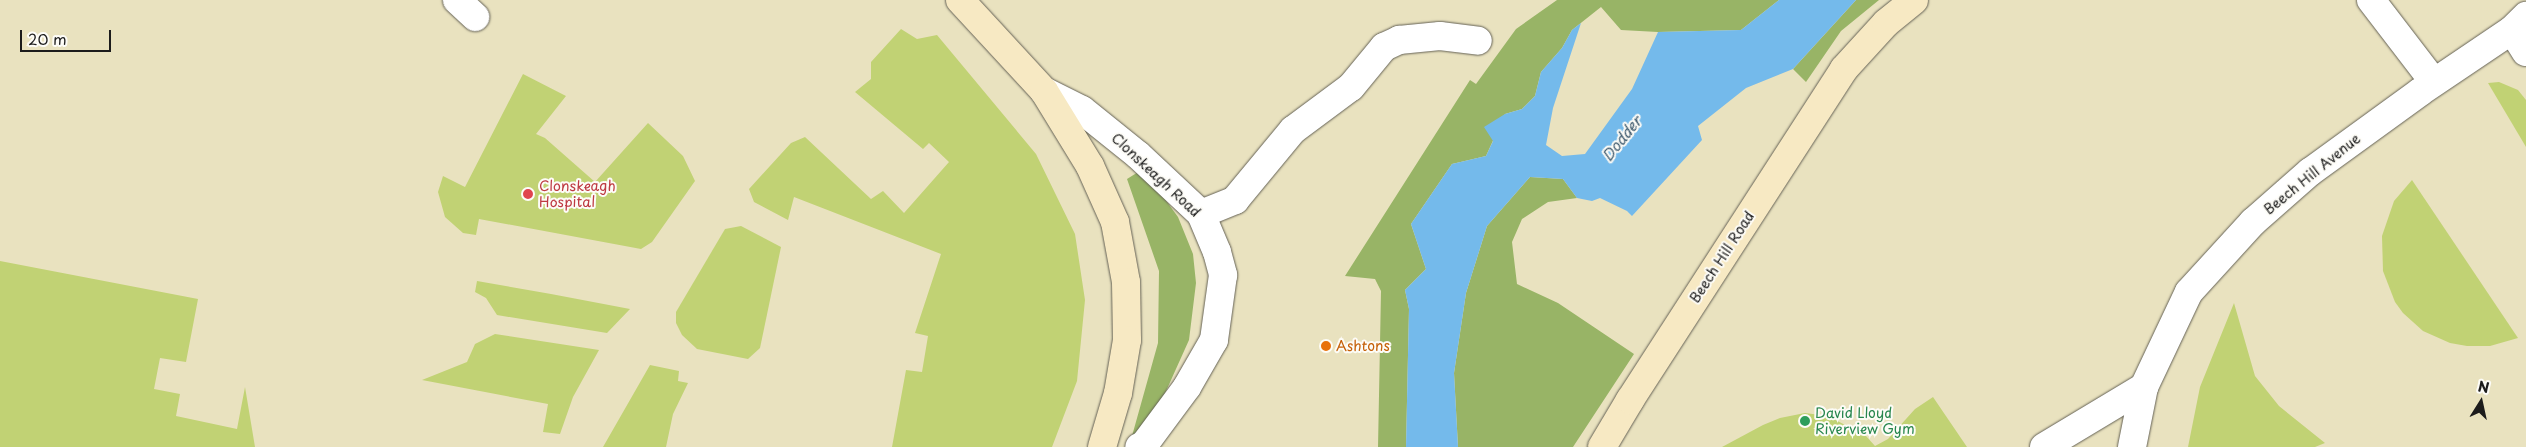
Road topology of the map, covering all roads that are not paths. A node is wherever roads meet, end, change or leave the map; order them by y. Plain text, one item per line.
1 (960, 0) edge
2 (1914, 0) edge
3 (2371, 0) edge
4 (2521, 33) edge
5 (1478, 41) dead end
6 (2434, 82) junction
7 (1044, 91) junction
8 (1201, 214) junction
9 (2144, 386) junction
10 (1102, 447) edge
11 (1139, 447) edge
12 (1602, 447) edge
13 (2044, 447) edge
14 (2132, 447) edge

1 - 7 street, Clonskeagh Road
2 - 12 street, Beech Hill Road
3 - 6 street
4 - 6 street, Beech Hill Avenue
5 - 8 street
6 - 9 street, Beech Hill Avenue
7 - 8 street, Clonskeagh Road
7 - 10 street, Clonskeagh Road
8 - 11 street, Clonskeagh Road
9 - 13 street
9 - 14 street, Beech Hill Avenue

